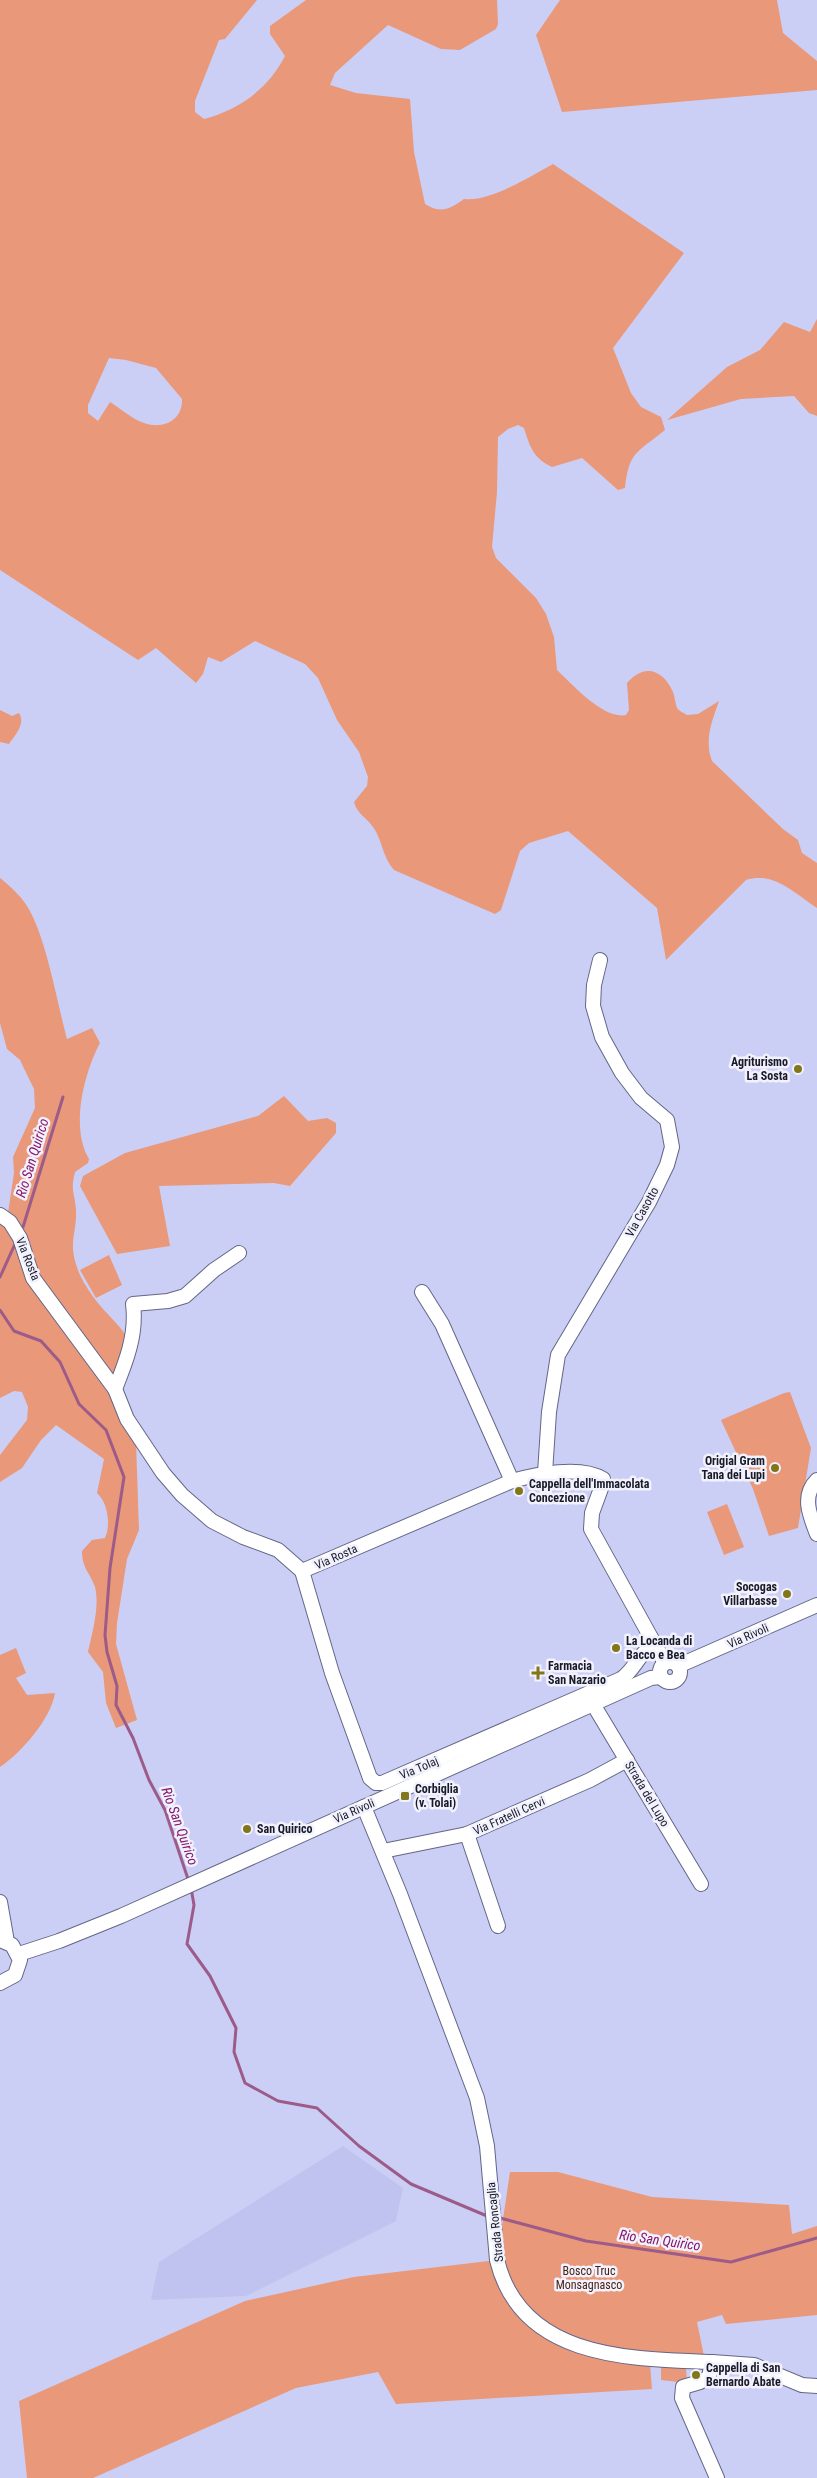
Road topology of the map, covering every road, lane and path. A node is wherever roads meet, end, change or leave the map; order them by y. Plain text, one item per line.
1 (600, 960) dead end
2 (0, 1215) edge
3 (239, 1253) dead end
4 (422, 1292) dead end
5 (115, 1389) junction
6 (545, 1473) junction
7 (512, 1480) junction
8 (817, 1480) edge
9 (813, 1510) edge
10 (817, 1534) edge
11 (302, 1572) junction
12 (817, 1605) edge
13 (656, 1645) junction
14 (671, 1664) junction
15 (660, 1677) junction
16 (593, 1704) junction
17 (627, 1760) junction
18 (364, 1806) junction
19 (467, 1834) junction
20 (383, 1851) junction
21 (701, 1884) dead end
22 (0, 1902) edge
23 (498, 1926) dead end
24 (3, 1941) edge
25 (19, 1954) junction
26 (0, 1983) edge
27 (712, 2362) junction
28 (817, 2386) edge
29 (717, 2478) edge

1 - 6 street, Via Casotto
2 - 5 street, Via Rosta
3 - 5 street
4 - 7 street
5 - 11 street, Via Rosta
6 - 7 street, Via Rosta
6 - 13 street, Via Rosta
7 - 11 street, Via Rosta
8 - 9 street
9 - 10 street
11 - 13 street, Via Tolaj
12 - 14 street, Via Rivoli
13 - 14 street, Via Rosta
14 - 15 street
14 - 15 street, Via Rivoli
15 - 16 street, Via Rivoli
16 - 17 street, Strada del Lupo
16 - 18 street, Via Rivoli
17 - 19 street, Via Fratelli Cervi
17 - 21 street, Strada del Lupo
18 - 20 street, Strada Roncaglia
18 - 25 street, Via Rivoli
19 - 20 street, Via Fratelli Cervi
19 - 23 street
20 - 27 street, Strada Roncaglia
22 - 24 street
24 - 25 street
25 - 26 street
27 - 28 street, Strada Roncaglia
27 - 29 street

